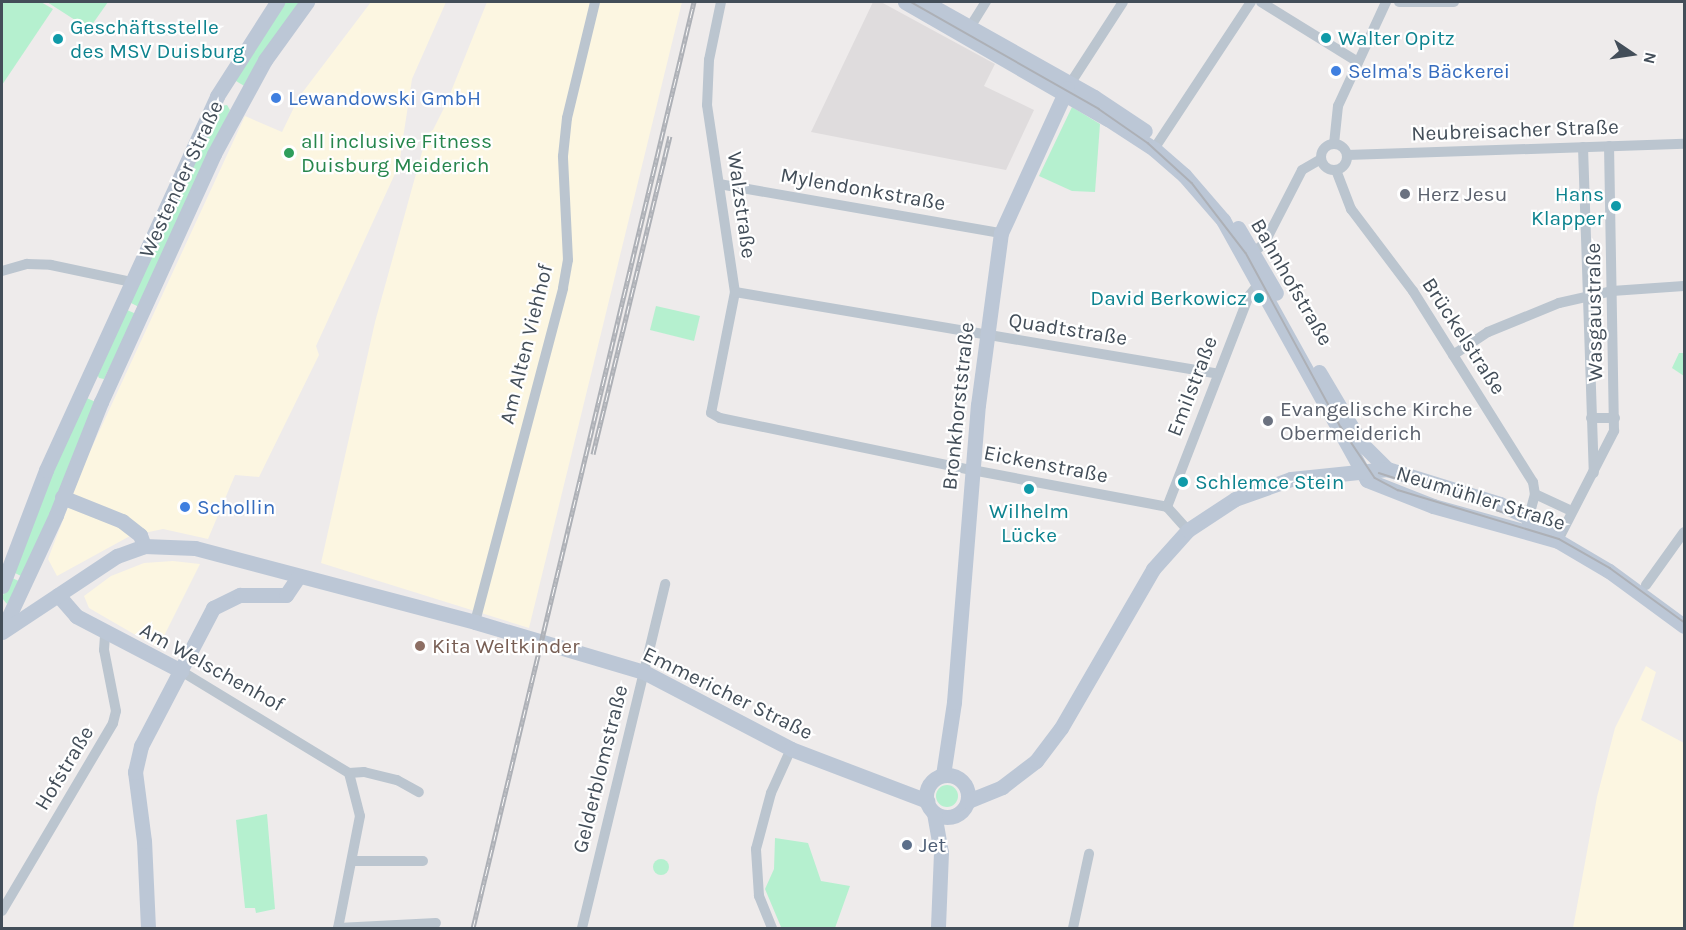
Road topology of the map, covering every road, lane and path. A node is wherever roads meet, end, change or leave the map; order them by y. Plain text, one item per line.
1 (277, 2) edge
2 (307, 2) edge
3 (595, 2) edge
4 (721, 2) edge
5 (905, 2) edge
6 (925, 2) edge
7 (986, 2) edge
8 (1123, 2) edge
9 (1251, 2) edge
10 (1261, 2) edge
11 (1386, 2) edge
12 (1399, 2) edge
13 (1454, 2) edge
14 (936, 21) junction
15 (969, 30) junction
16 (1358, 62) junction
17 (1067, 89) junction
18 (217, 96) junction
19 (235, 111) junction
20 (1334, 144) junction
21 (1684, 144) edge
22 (1156, 145) junction
23 (1609, 146) junction
24 (1583, 147) junction
25 (1347, 155) junction
26 (1321, 159) junction
27 (1336, 170) junction
28 (719, 184) junction
29 (1001, 233) junction
30 (1249, 255) junction
31 (2, 271) edge
32 (1263, 280) junction
33 (132, 282) junction
34 (1684, 286) edge
35 (1612, 291) junction
36 (735, 292) junction
37 (1586, 295) junction
38 (1281, 313) junction
39 (986, 335) junction
40 (1453, 355) junction
41 (91, 373) junction
42 (1218, 374) junction
43 (109, 384) junction
44 (711, 413) joint
45 (1591, 418) junction
46 (1615, 418) junction
47 (1387, 469) junction
48 (972, 470) junction
49 (1358, 470) junction
50 (1594, 473) junction
51 (1330, 474) junction
52 (1377, 487) junction
53 (1535, 494) junction
54 (62, 498) junction
55 (1167, 507) junction
56 (1571, 511) junction
57 (1527, 524) junction
58 (1188, 530) junction
59 (1684, 532) edge
60 (1559, 537) junction
61 (144, 546) junction
62 (299, 576) junction
63 (665, 584) dead end
64 (1646, 585) junction
65 (2, 586) edge
66 (58, 595) junction
67 (1684, 615) edge
68 (475, 622) junction
69 (1684, 626) edge
70 (2, 631) edge
71 (105, 634) junction
72 (180, 671) junction
73 (644, 672) junction
74 (791, 749) junction
75 (350, 773) junction
76 (958, 785) junction
77 (419, 792) dead end
78 (929, 801) junction
79 (953, 817) junction
80 (941, 852) junction
81 (1089, 854) dead end
82 (352, 861) junction
83 (423, 861) dead end
84 (2, 911) edge
85 (436, 923) dead end
86 (148, 928) edge
87 (338, 928) edge
88 (582, 928) edge
89 (772, 928) edge
90 (938, 928) edge
91 (1073, 928) edge

1 - 18 main road, Westender Straße
2 - 19 main road, Westender Straße
3 - 68 street, Am Alten Viehhof
4 - 28 street, Walzstraße
5 - 14 main road, Bahnhofstraße
6 - 15 main road, Bahnhofstraße
7 - 15 street
8 - 17 street, Bronkhorststraße
9 - 22 street
10 - 16 street
11 - 16 street
12 - 13 street
14 - 15 street, Bahnhofstraße
14 - 17 main road, Bahnhofstraße
15 - 17 main road, Bahnhofstraße
16 - 20 street
17 - 22 main road, Bahnhofstraße
17 - 29 main road, Bronkhorststraße
18 - 19 main road
18 - 33 main road, Westender Straße
19 - 43 main road, Westender Straße
20 - 25 street
20 - 26 street
21 - 23 street, Neubreisacher Straße
22 - 30 main road, Bahnhofstraße
23 - 24 street, Neubreisacher Straße
23 - 35 street, Wasgaustraße
24 - 25 street, Neubreisacher Straße
24 - 37 street, Wasgaustraße
25 - 27 street
26 - 27 street
26 - 30 street
27 - 40 street, Brückelstraße
28 - 29 street, Mylendonkstraße
28 - 36 street, Walzstraße
29 - 39 main road, Bronkhorststraße
30 - 32 main road, Bahnhofstraße
31 - 33 street
32 - 38 main road, Bahnhofstraße
32 - 42 street, Emilstraße
33 - 41 main road, Westender Straße
34 - 35 street
35 - 37 street
35 - 46 street, Wasgaustraße
36 - 39 street, Quadtstraße
36 - 44 street, Walzstraße
37 - 40 street
37 - 45 street, Wasgaustraße
38 - 47 main road, Bahnhofstraße
38 - 49 main road, Bahnhofstraße
39 - 42 street, Quadtstraße
39 - 48 main road, Bronkhorststraße
40 - 53 street, Brückelstraße
41 - 43 main road
41 - 65 main road, Westender Straße
42 - 55 street, Emilstraße
43 - 54 main road, Westender Straße
44 - 48 street, Eickenstraße
45 - 46 street
45 - 50 street, Wasgaustraße
46 - 50 street, Wasgaustraße
47 - 49 main road, Neumühler Straße
47 - 57 main road, Neumühler Straße
48 - 55 street, Eickenstraße
48 - 76 main road, Bronkhorststraße
49 - 51 main road
49 - 52 main road, Neumühler Straße
50 - 56 street, Wasgaustraße
51 - 52 main road
51 - 58 main road
52 - 57 main road, Neumühler Straße
53 - 56 street
53 - 57 street
54 - 61 main road
54 - 70 main road, Westender Straße
55 - 58 street
56 - 60 street, Wasgaustraße
57 - 60 main road, Neumühler Straße
58 - 76 main road
59 - 64 street
60 - 64 main road, Neumühler Straße
60 - 69 main road, Neumühler Straße
61 - 62 main road, Emmericher Straße
61 - 66 main road, Emmericher Straße
62 - 68 main road, Emmericher Straße
62 - 72 main road
63 - 73 street, Gelderblomstraße
64 - 67 main road, Neumühler Straße
66 - 70 main road, Emmericher Straße
66 - 71 main road, Am Welschenhof
68 - 73 main road, Emmericher Straße
71 - 72 main road, Am Welschenhof
71 - 84 street, Hofstraße
72 - 75 street, Am Welschenhof
72 - 86 main road
73 - 74 main road, Emmericher Straße
73 - 88 street, Gelderblomstraße
74 - 78 main road, Emmericher Straße
74 - 89 street
75 - 77 street, Am Welschenhof
75 - 82 street
76 - 78 main road
76 - 79 main road
78 - 79 main road, Emmericher Straße
78 - 80 main road
79 - 80 main road
80 - 90 main road
81 - 91 street
82 - 83 street
82 - 87 street
85 - 87 street

